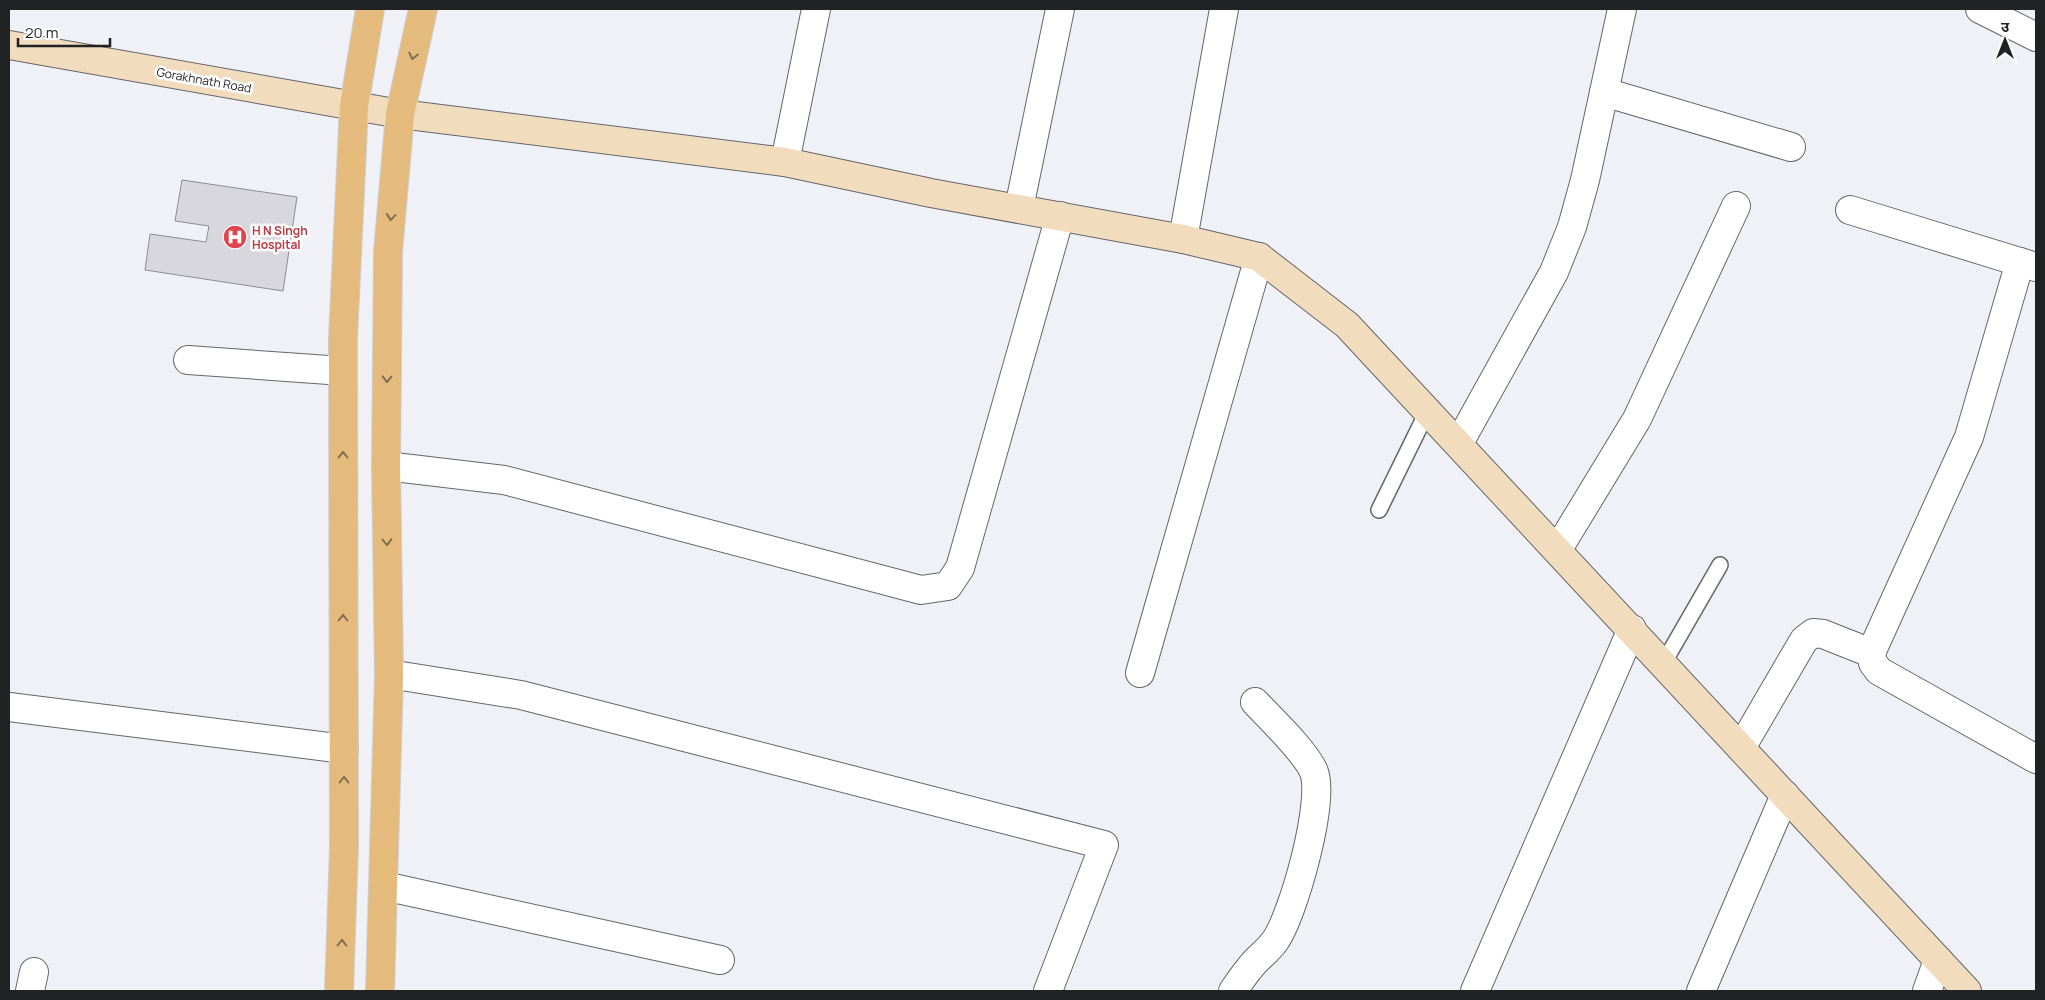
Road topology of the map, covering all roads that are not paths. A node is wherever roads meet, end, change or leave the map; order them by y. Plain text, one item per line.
1 (370, 9) edge
2 (423, 9) edge
3 (816, 9) edge
4 (1060, 9) edge
5 (1224, 9) edge
6 (1622, 9) edge
7 (1980, 9) edge
8 (2036, 37) edge
9 (9, 45) edge
10 (1604, 92) junction
11 (354, 106) junction
12 (400, 114) junction
13 (1791, 147) dead end
14 (785, 162) junction
15 (1736, 206) dead end
16 (1020, 208) junction
17 (1850, 210) dead end
18 (1060, 216) junction
19 (1182, 239) junction
20 (1259, 257) junction
21 (2028, 265) edge
22 (188, 360) dead end
23 (343, 370) junction
24 (1428, 410) junction
25 (1459, 443) junction
26 (386, 466) junction
27 (1379, 510) dead end
28 (1558, 549) junction
29 (1720, 565) dead end
30 (1632, 630) junction
31 (1871, 653) junction
32 (1664, 664) junction
33 (1140, 673) dead end
34 (389, 674) junction
35 (1255, 702) dead end
36 (9, 706) edge
37 (1741, 748) junction
38 (344, 749) junction
39 (2036, 759) edge
40 (1785, 795) junction
41 (384, 886) junction
42 (720, 960) dead end
43 (1938, 960) junction
44 (340, 991) edge
45 (380, 991) edge
46 (1048, 991) edge
47 (1233, 991) edge
48 (1475, 991) edge
49 (1701, 991) edge
50 (1927, 991) edge
51 (1967, 991) edge

1 - 11 main road
2 -> 12 main road
3 - 14 street
4 - 16 street
5 - 19 street
6 - 10 street
7 - 8 street
9 - 11 street, Gorakhnath Road
10 - 13 street
10 - 25 street
11 - 12 street, Gorakhnath Road
11 - 23 main road
12 - 14 street, Gorakhnath Road
12 -> 26 main road
14 - 16 street, Gorakhnath Road
15 - 28 street
16 - 18 street, Gorakhnath Road
17 - 21 street
18 - 19 street, Gorakhnath Road
18 - 26 street
19 - 20 street, Gorakhnath Road
20 - 24 street
20 - 33 street
21 - 31 street
22 - 23 street
38 -> 23 main road
24 - 25 street
24 - 27 lane
25 - 28 street
26 -> 34 main road
28 - 30 street
29 - 32 lane
30 - 32 street
30 - 48 street
31 - 37 street
31 - 39 street
32 - 37 street
34 - 41 main road
34 - 46 street
35 - 47 street
36 - 38 street
37 - 40 street
44 -> 38 main road
40 - 43 street
40 - 49 street
41 - 42 street
41 - 45 main road
43 - 50 street
43 - 51 street

